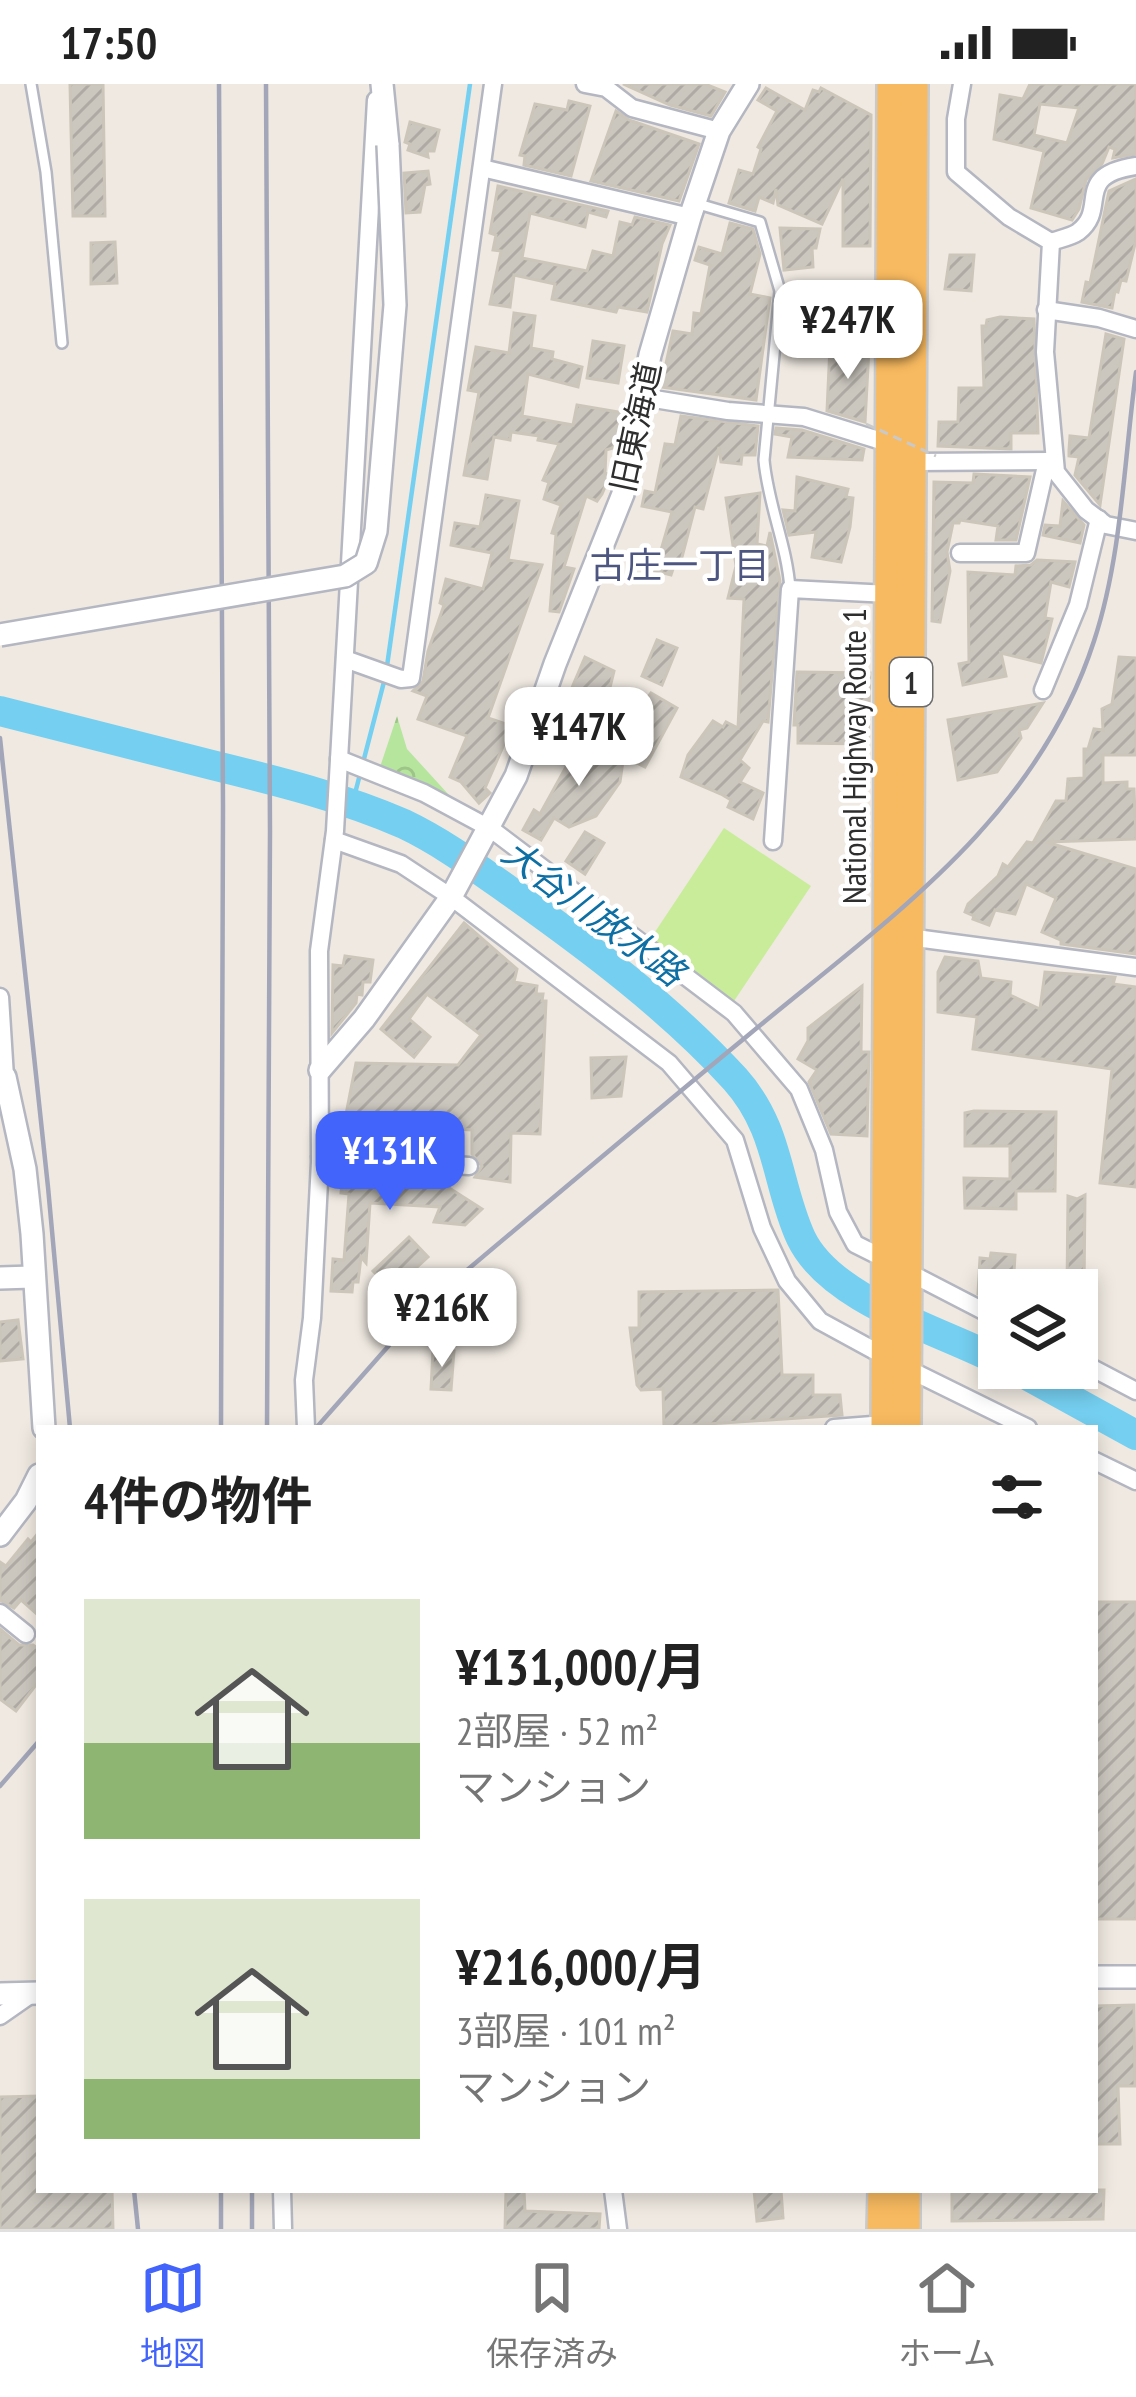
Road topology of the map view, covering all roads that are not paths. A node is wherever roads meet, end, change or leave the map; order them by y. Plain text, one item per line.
1 (31, 84) edge
2 (379, 84) edge
3 (493, 84) edge
4 (585, 84) edge
5 (748, 84) edge
6 (891, 84) edge
7 (914, 84) edge
8 (962, 84) edge
9 (719, 131) junction
10 (1136, 166) edge
11 (482, 168) junction
12 (692, 210) junction
13 (1051, 242) junction
14 (1046, 310) junction
15 (1136, 329) edge
16 (62, 343) dead end
17 (642, 397) junction
18 (770, 414) junction
19 (888, 442) junction
20 (925, 458) junction
21 (1050, 461) junction
22 (1099, 519) junction
23 (1136, 531) edge
24 (960, 553) dead end
25 (790, 589) junction
26 (889, 594) junction
27 (0, 635) edge
28 (345, 659) junction
29 (1042, 690) dead end
30 (339, 763) junction
31 (491, 829) junction
32 (335, 835) junction
33 (772, 841) dead end
34 (451, 897) junction
35 (908, 937) junction
36 (1136, 967) edge
37 (0, 997) edge
38 (2, 1067) edge
39 (320, 1070) junction
40 (320, 1157) junction
41 (469, 1166) dead end
42 (896, 1269) junction
43 (32, 1277) junction
44 (0, 1279) edge
45 (978, 1309) edge
46 (896, 1356) junction
47 (1098, 1371) edge
48 (1136, 1391) edge
49 (44, 1425) edge
50 (306, 1425) edge
51 (892, 1425) edge
52 (1022, 1425) edge
53 (1098, 1462) edge
54 (1136, 1481) edge
55 (36, 1483) edge
56 (0, 1535) edge
57 (0, 1613) edge
58 (26, 1634) dead end
59 (1098, 1976) edge
60 (1136, 1977) edge
61 (36, 1993) edge
62 (0, 1994) edge
63 (0, 2016) edge
64 (282, 2193) edge
65 (613, 2193) edge
66 (881, 2193) edge
67 (906, 2193) edge
68 (283, 2229) edge
69 (618, 2229) edge
70 (881, 2229) edge
71 (906, 2229) edge

1 - 16 lane
2 - 27 street, bridge
2 - 28 street
3 - 11 street
4 - 9 street
5 - 9 street, 旧東海道
6 - 19 highway, National Highway Route 1 / 1
7 - 20 highway, National Highway Route 1 / 1
8 - 13 street
9 - 12 street, 旧東海道
10 - 13 street
11 - 12 street
11 - 28 street
12 - 17 street, 旧東海道
12 - 18 lane
13 - 14 street
14 - 15 street
14 - 21 street
17 - 18 street
17 - 31 street, 旧東海道
18 - 19 street
18 - 25 lane
19 - 26 highway, National Highway Route 1 / 1
20 - 21 street
20 - 35 highway, National Highway Route 1 / 1
21 - 22 street
21 - 24 street
22 - 23 street
22 - 29 street
25 - 26 street
25 - 33 street
26 - 42 highway, National Highway Route 1 / 1
28 - 30 street
30 - 31 street
30 - 32 street
31 - 34 street, 旧東海道
31 - 42 street
32 - 34 street
32 - 39 street
34 - 39 street, 旧東海道
34 - 46 street
35 - 36 street
35 - 42 highway, National Highway Route 1 / 1
37 - 38 street
38 - 43 street
39 - 40 street
40 - 41 street
40 - 50 street
42 - 45 street
42 - 46 highway, National Highway Route 1 / 1
43 - 44 street
43 - 49 street
46 - 51 highway, National Highway Route 1 / 1
46 - 52 street
47 - 48 street
53 - 54 street
55 - 56 street
57 - 58 street
59 - 60 street
61 - 62 street
61 - 63 street
64 - 68 street
65 - 69 street
66 - 70 highway
67 - 71 highway

